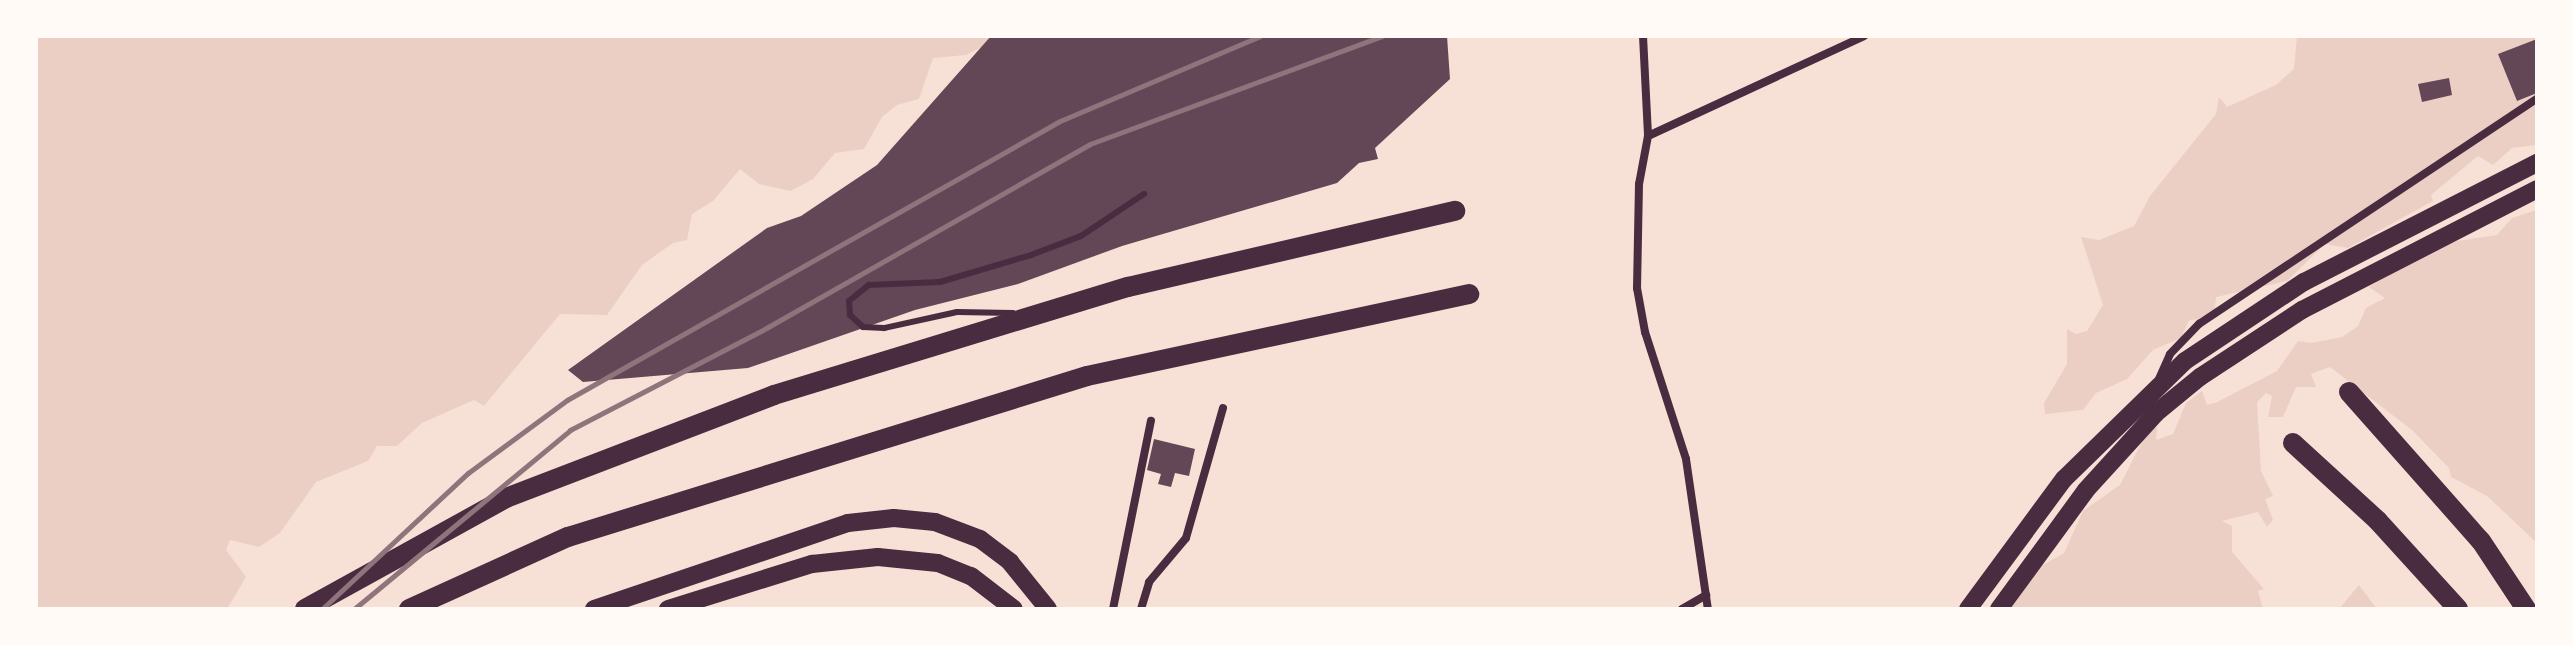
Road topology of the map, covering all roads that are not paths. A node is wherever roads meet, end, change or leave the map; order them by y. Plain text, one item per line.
1 (1643, 36) edge
2 (1864, 36) edge
3 (2537, 99) edge
4 (1648, 136) junction
5 (2537, 163) edge
6 (2537, 189) edge
7 (1144, 194) dead end
8 (1455, 211) dead end
9 (1469, 294) dead end
10 (1032, 314) junction
11 (2155, 387) junction
12 (2349, 392) dead end
13 (1223, 408) dead end
14 (1151, 421) dead end
15 (2293, 443) dead end
16 (1706, 595) junction
17 (305, 609) edge
18 (409, 609) edge
19 (594, 609) edge
20 (668, 609) edge
21 (1014, 609) edge
22 (1048, 609) edge
23 (1113, 609) edge
24 (1141, 609) edge
25 (1682, 609) edge
26 (1708, 609) edge
27 (1968, 609) edge
28 (1999, 609) edge
29 (2458, 609) edge
30 (2526, 609) edge

1 - 4 street
2 - 4 street
3 - 11 street
4 - 16 street
5 - 11 main road
6 - 28 main road
7 - 10 lane
8 - 10 highway
9 - 18 highway
10 - 17 highway
11 - 27 main road
12 - 30 highway
13 - 24 street
14 - 23 street
15 - 29 highway
16 - 25 street
16 - 26 street
19 - 22 main road
20 - 21 main road

